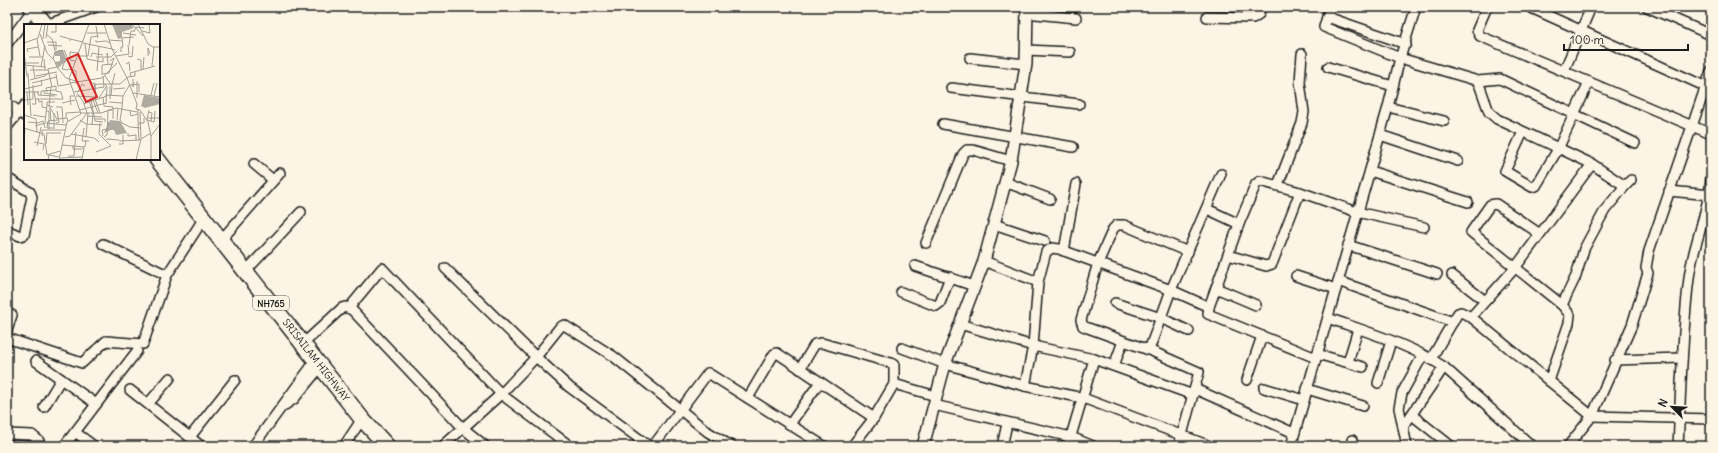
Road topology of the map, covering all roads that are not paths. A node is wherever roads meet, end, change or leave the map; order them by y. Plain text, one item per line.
1 (96, 7) edge
2 (1261, 7) edge
3 (1330, 7) edge
4 (1416, 7) edge
5 (1487, 7) edge
6 (1529, 7) edge
7 (1591, 7) edge
8 (1647, 7) edge
9 (32, 8) edge
10 (1026, 10) edge
11 (1207, 17) dead end
12 (1327, 17) junction
13 (1076, 18) dead end
14 (45, 24) edge
15 (49, 24) edge
16 (1581, 30) junction
17 (1711, 35) edge
18 (7, 44) edge
19 (1406, 44) junction
20 (1026, 50) junction
21 (1070, 52) dead end
22 (1302, 54) dead end
23 (970, 58) dead end
24 (1400, 58) junction
25 (1026, 64) junction
26 (1328, 67) dead end
27 (1564, 71) junction
28 (1711, 71) edge
29 (1478, 81) junction
30 (1589, 82) junction
31 (1393, 86) junction
32 (951, 88) dead end
33 (1708, 88) edge
34 (1022, 96) junction
35 (7, 103) edge
36 (1079, 104) dead end
37 (1388, 107) junction
38 (23, 111) edge
39 (1573, 115) junction
40 (1444, 121) dead end
41 (943, 124) dead end
42 (1691, 126) junction
43 (7, 127) edge
44 (1523, 132) junction
45 (1711, 134) edge
46 (1380, 135) junction
47 (1016, 137) junction
48 (1635, 143) dead end
49 (1073, 147) dead end
50 (1558, 149) junction
51 (157, 160) edge
52 (1011, 161) junction
53 (1458, 161) dead end
54 (254, 164) dead end
55 (1592, 164) junction
56 (1370, 171) junction
57 (280, 173) dead end
58 (1221, 174) dead end
59 (1711, 177) edge
60 (7, 178) edge
61 (273, 180) junction
62 (1005, 182) junction
63 (1076, 184) dead end
64 (1278, 185) junction
65 (1669, 191) junction
66 (1300, 192) junction
67 (1710, 195) edge
68 (1050, 199) dead end
69 (1468, 202) dead end
70 (1207, 210) junction
71 (301, 212) dead end
72 (1357, 212) junction
73 (204, 218) junction
74 (994, 224) junction
75 (1239, 224) junction
76 (1424, 227) dead end
77 (7, 230) edge
78 (1540, 234) junction
79 (221, 240) junction
80 (1045, 241) dead end
81 (926, 243) dead end
82 (103, 244) dead end
83 (1348, 245) junction
84 (1064, 251) junction
85 (1188, 252) junction
86 (1228, 255) junction
87 (984, 260) junction
88 (1098, 263) junction
89 (915, 266) dead end
90 (444, 268) dead end
91 (1515, 268) junction
92 (246, 271) junction
93 (1437, 274) dead end
94 (1452, 274) dead end
95 (167, 275) junction
96 (1296, 276) dead end
97 (950, 277) junction
98 (1038, 282) junction
99 (1337, 285) junction
100 (974, 286) junction
101 (1216, 288) junction
102 (1171, 290) junction
103 (901, 292) dead end
104 (1485, 301) junction
105 (1116, 302) dead end
106 (1256, 305) dead end
107 (1562, 305) junction
108 (1209, 307) junction
109 (349, 308) junction
110 (7, 313) edge
111 (1471, 317) junction
112 (1161, 318) junction
113 (1328, 318) junction
114 (1453, 322) junction
115 (960, 324) junction
116 (1358, 329) junction
117 (7, 331) edge
118 (1189, 331) dead end
119 (1262, 336) junction
120 (7, 338) edge
121 (1123, 341) junction
122 (1391, 341) junction
123 (303, 344) junction
124 (1033, 346) junction
125 (902, 348) dead end
126 (1149, 350) junction
127 (137, 351) dead end
128 (1317, 356) junction
129 (1427, 357) junction
130 (536, 358) junction
131 (1682, 358) junction
132 (1094, 359) junction
133 (1615, 360) junction
134 (36, 361) dead end
135 (1348, 362) junction
136 (319, 363) junction
137 (945, 364) junction
138 (1114, 366) junction
139 (1363, 367) dead end
140 (1444, 367) junction
141 (800, 368) junction
142 (170, 378) dead end
143 (61, 379) junction
144 (235, 380) dead end
145 (1247, 380) dead end
146 (1549, 381) junction
147 (820, 382) junction
148 (1378, 383) dead end
149 (894, 384) junction
150 (1025, 386) junction
151 (1264, 388) dead end
152 (1307, 389) junction
153 (130, 390) dead end
154 (1194, 392) junction
155 (501, 394) junction
156 (748, 398) junction
157 (1083, 398) junction
158 (1304, 400) junction
159 (935, 401) junction
160 (96, 404) junction
161 (148, 404) junction
162 (1363, 406) dead end
163 (44, 407) dead end
164 (680, 410) junction
165 (1412, 415) junction
166 (1592, 416) junction
167 (874, 418) junction
168 (1679, 418) junction
169 (362, 419) junction
170 (1711, 419) edge
171 (790, 424) junction
172 (1007, 424) junction
173 (1403, 427) junction
174 (463, 428) junction
175 (74, 432) junction
176 (1294, 432) junction
177 (7, 434) edge
178 (1182, 434) junction
179 (190, 437) junction
180 (1070, 442) edge
181 (257, 445) edge
182 (385, 445) edge
183 (40, 446) edge
184 (64, 446) edge
185 (94, 446) edge
186 (201, 446) edge
187 (344, 446) edge
188 (443, 446) edge
189 (485, 446) edge
190 (570, 446) edge
191 (649, 446) edge
192 (653, 446) edge
193 (731, 446) edge
194 (824, 446) edge
195 (852, 446) edge
196 (922, 446) edge
197 (1002, 446) edge
198 (1093, 446) edge
199 (1179, 446) edge
200 (1210, 446) edge
201 (1291, 446) edge
202 (1406, 446) edge
203 (1451, 446) edge
204 (1532, 446) edge
205 (1568, 446) edge
206 (1678, 446) edge

1 - 15 street
2 - 11 street
3 - 12 street
4 - 19 street
5 - 27 street
6 - 16 street
7 - 16 street
8 - 17 street
9 - 14 highway
9 - 18 street
10 - 13 street
10 - 20 street
12 - 19 street
12 - 24 street
16 - 27 street
16 - 33 street
19 - 24 street
20 - 21 street
20 - 25 street
22 - 64 street
23 - 25 street
24 - 29 street
24 - 31 street
25 - 34 street
26 - 31 street
27 - 30 street
28 - 33 street
29 - 39 street
29 - 44 street
30 - 39 street
30 - 42 street
31 - 37 street
32 - 34 street
33 - 42 street
34 - 36 street
34 - 47 street
35 - 38 street
37 - 40 street
37 - 46 street
38 - 43 street
39 - 48 street
39 - 50 street
41 - 47 street
42 - 45 street
42 - 65 street
44 - 50 street
44 - 50 street
46 - 53 street
46 - 56 street
47 - 49 street
47 - 52 street
50 - 55 street
51 - 73 highway, SRISAILAM HIGHWAY / NH765
52 - 62 street
52 - 81 street
54 - 61 street
55 - 78 street
55 - 107 street
56 - 69 street
56 - 72 street
57 - 61 street
58 - 70 street
59 - 67 street
60 - 77 street
61 - 79 street
62 - 68 street
62 - 74 street
63 - 84 street
64 - 66 street
64 - 75 street
65 - 67 street
65 - 133 street
66 - 72 street
66 - 86 street
67 - 131 street
70 - 75 street
70 - 85 street
71 - 92 street
72 - 76 street
72 - 83 street
73 - 79 highway, SRISAILAM HIGHWAY / NH765
73 - 95 street
74 - 80 street
74 - 87 street
75 - 86 street
78 - 91 street
78 - 91 street
79 - 92 highway, SRISAILAM HIGHWAY / NH765
82 - 95 street
83 - 93 street
83 - 99 street
84 - 88 street
84 - 98 street
85 - 88 street
85 - 102 street
86 - 101 street
87 - 98 street
87 - 100 street
88 - 102 street
88 - 121 street
89 - 97 street
90 - 130 street
91 - 104 street
91 - 107 street
92 - 123 highway, SRISAILAM HIGHWAY / NH765
94 - 104 street
95 - 120 street
96 - 99 street
97 - 100 street
97 - 103 street
98 - 124 street
99 - 113 street
99 - 114 street
100 - 115 street
101 - 106 street
101 - 108 street
102 - 108 street
102 - 112 street
104 - 111 street
105 - 112 street
107 - 146 street
108 - 119 street
109 - 123 street
109 - 155 street
109 - 174 street
110 - 117 street
111 - 114 street
111 - 146 street
112 - 118 street
112 - 126 street
113 - 116 street
113 - 128 street
114 - 129 street
115 - 124 street
115 - 137 street
116 - 122 street
116 - 135 street
119 - 128 street
119 - 145 street
121 - 126 street
121 - 138 street
122 - 129 street
122 - 148 street
123 - 136 highway, SRISAILAM HIGHWAY / NH765
124 - 132 street
124 - 150 street
125 - 137 street
126 - 154 street
127 - 160 street
128 - 135 street
128 - 152 street
129 - 140 street
129 - 173 street
130 - 155 street
130 - 164 street
130 - 191 street
131 - 133 street
131 - 168 street
132 - 138 street
132 - 157 street
133 - 166 street
134 - 143 street
135 - 139 street
136 - 169 highway, SRISAILAM HIGHWAY / NH765
136 - 181 street
137 - 150 street
137 - 159 street
138 - 154 street
140 - 165 street
140 - 204 street
141 - 147 street
141 - 149 street
141 - 156 street
142 - 161 street
143 - 160 street
143 - 163 street
144 - 179 street
146 - 166 street
147 - 167 street
147 - 171 street
149 - 159 street
149 - 167 street
150 - 157 street
151 - 158 street
152 - 158 street
152 - 162 street
153 - 161 street
154 - 176 street
154 - 178 street
155 - 174 street
155 - 190 street
156 - 164 street
156 - 171 street
157 - 178 street
157 - 180 street
158 - 176 street
159 - 172 street
159 - 196 street
160 - 175 street
161 - 179 street
164 - 192 street
164 - 193 street
165 - 173 street
165 - 203 street
166 - 168 street
166 - 205 street
167 - 195 street
168 - 170 street
168 - 206 street
169 - 182 highway, SRISAILAM HIGHWAY / NH765
169 - 187 street
171 - 194 street
172 - 180 street
172 - 197 street
173 - 202 street
174 - 188 street
174 - 189 street
175 - 184 street
175 - 185 street
176 - 201 street
177 - 183 street
178 - 199 street
178 - 200 street
179 - 186 street
180 - 198 street

